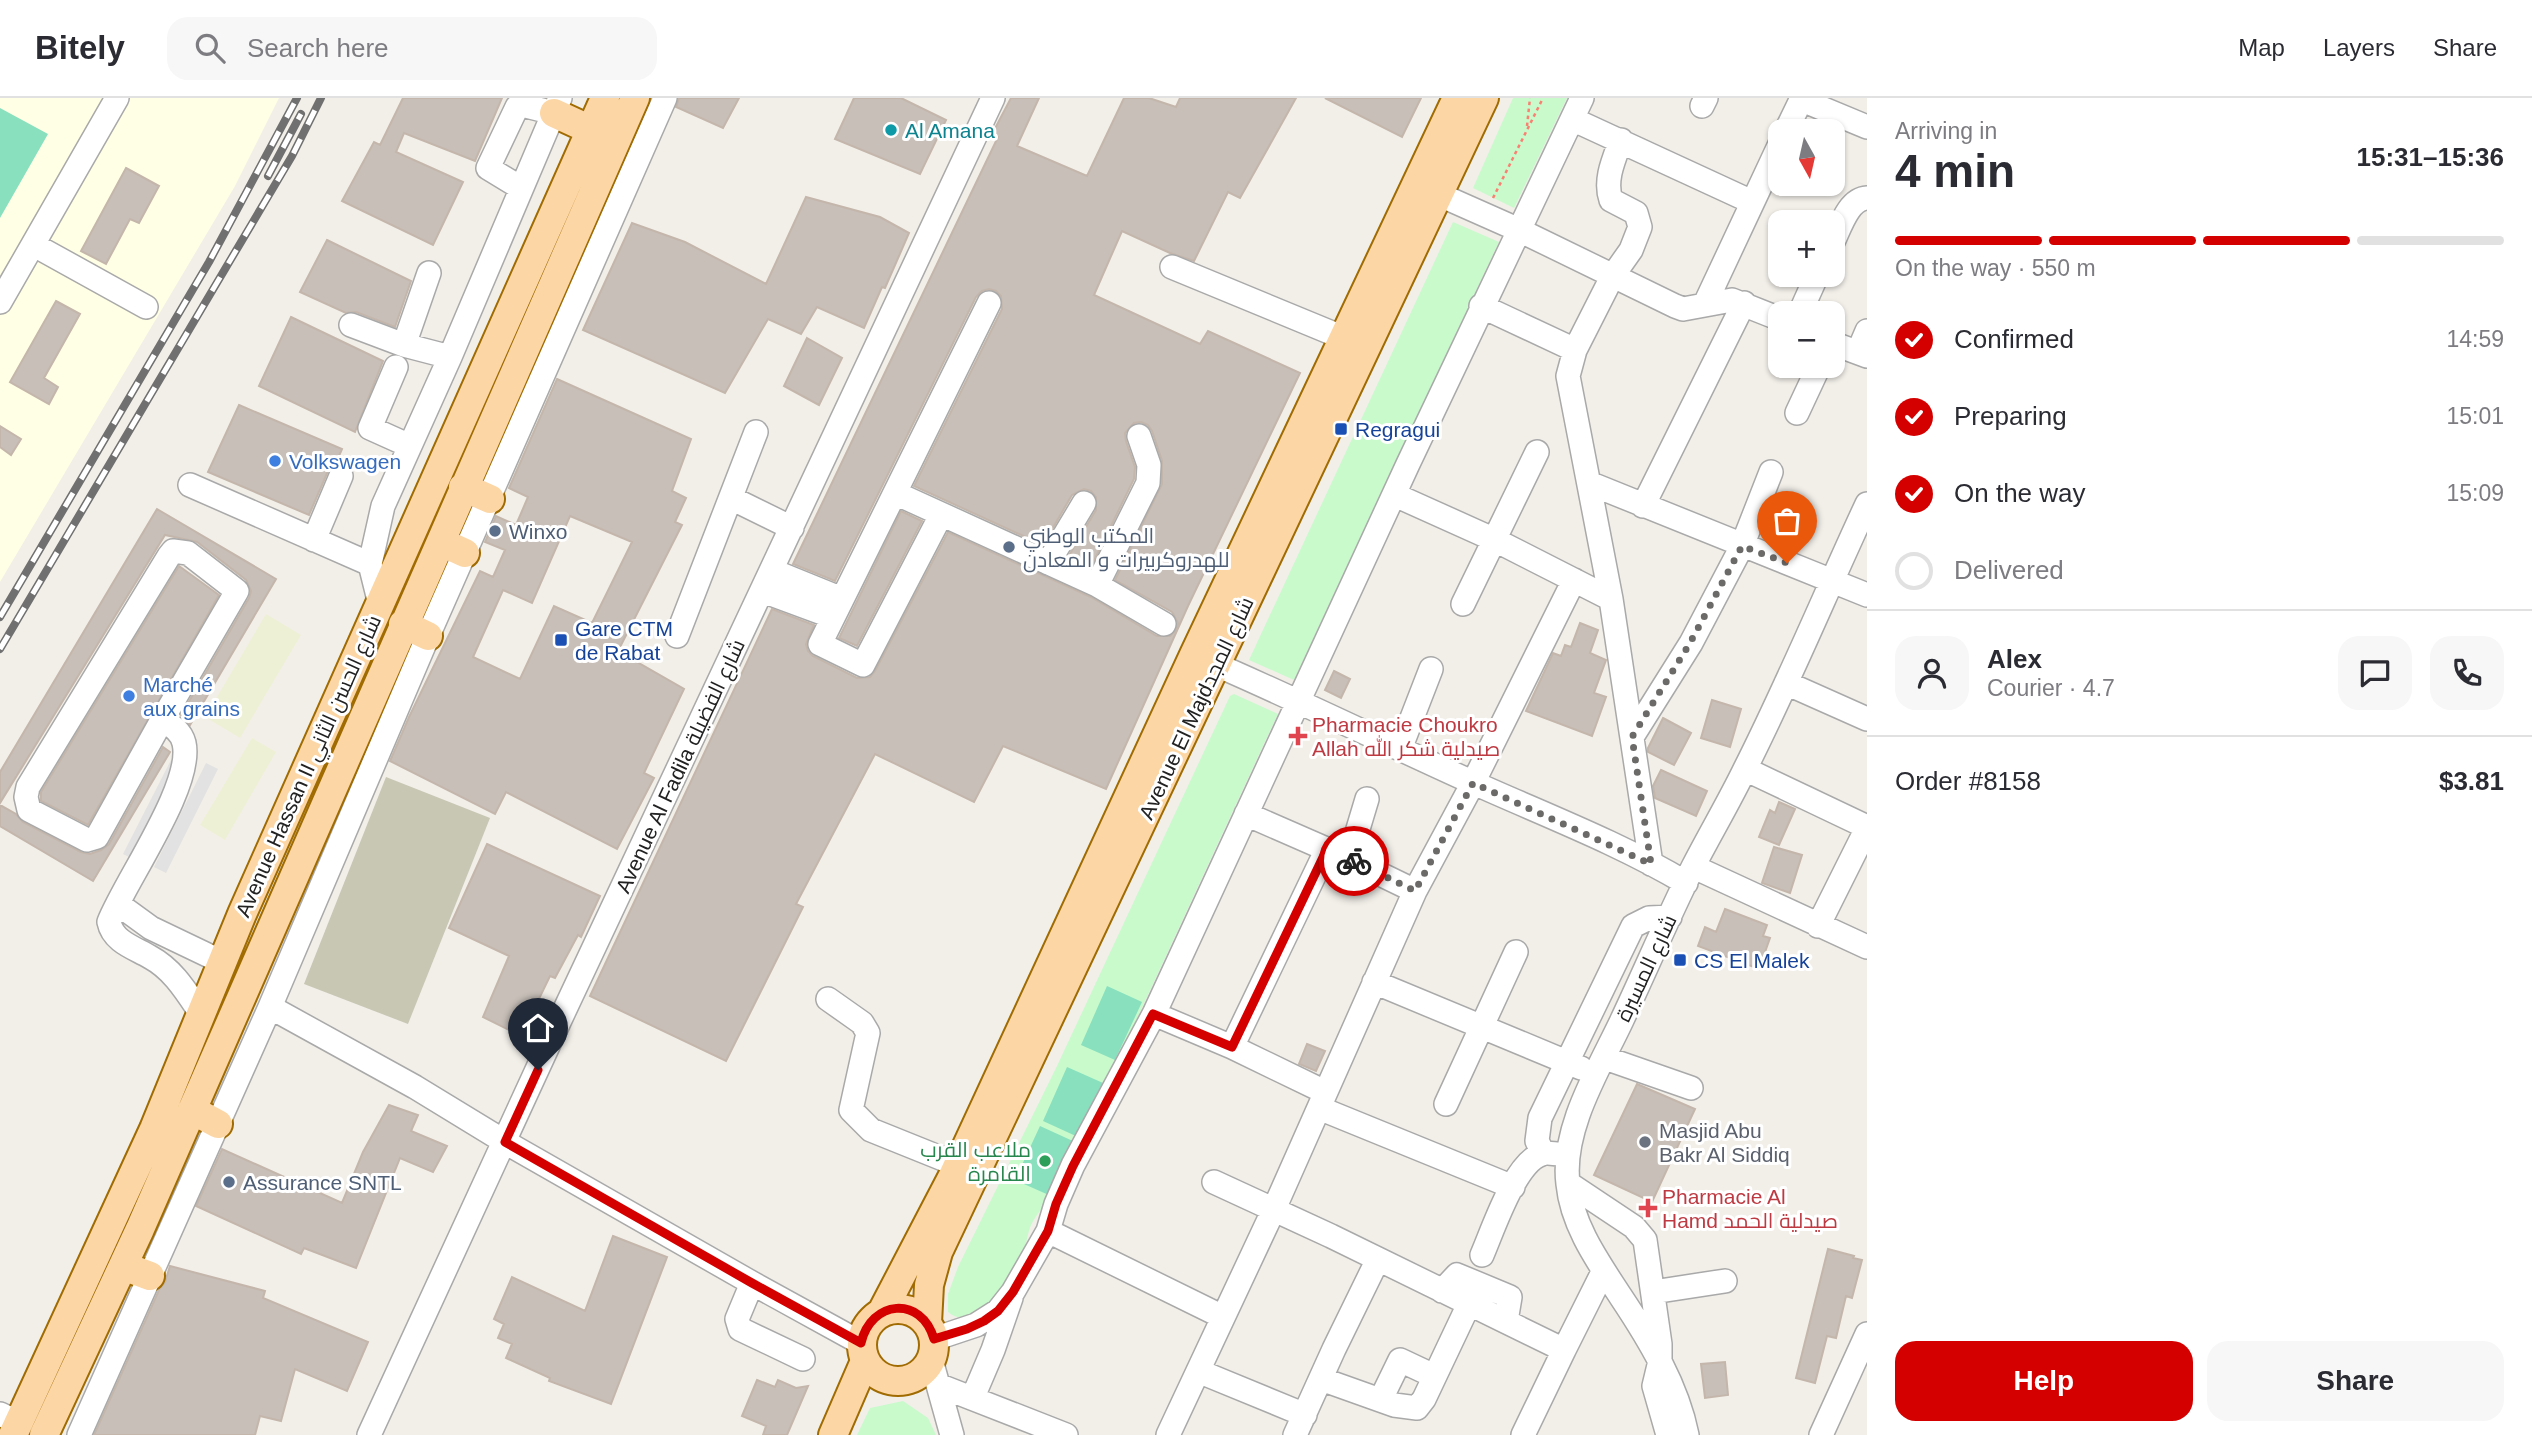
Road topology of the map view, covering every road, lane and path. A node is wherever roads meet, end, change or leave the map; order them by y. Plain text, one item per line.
1 (117, 98) edge
2 (605, 98) edge
3 (635, 98) edge
4 (665, 98) edge
5 (993, 98) edge
6 (1457, 98) edge
7 (1484, 98) edge
8 (1530, 98) edge
9 (1543, 98) edge
10 (1802, 99) edge
11 (557, 106) edge
12 (1577, 108) edge
13 (1792, 119) edge
14 (1867, 127) edge
15 (591, 130) junction
16 (1527, 131) junction
17 (1621, 140) junction
18 (1768, 169) edge
19 (521, 188) junction
20 (1427, 190) junction
21 (1867, 198) edge
22 (1752, 202) junction
23 (1485, 215) junction
24 (1845, 219) edge
25 (1519, 230) junction
26 (33, 245) junction
27 (1172, 267) dead end
28 (429, 273) dead end
29 (1612, 277) junction
30 (0, 302) edge
31 (989, 303) dead end
32 (1744, 303) junction
33 (1705, 304) junction
34 (1481, 306) junction
35 (146, 307) dead end
36 (1768, 314) edge
37 (351, 325) dead end
38 (1867, 331) edge
39 (1344, 338) junction
40 (404, 345) junction
41 (1845, 348) edge
42 (1575, 350) junction
43 (1862, 354) edge
44 (450, 357) junction
45 (396, 368) dead end
46 (1813, 378) edge
47 (1797, 413) dead end
48 (757, 432) dead end
49 (1139, 436) dead end
50 (410, 446) junction
51 (1537, 452) dead end
52 (1771, 472) dead end
53 (341, 476) dead end
54 (1589, 484) junction
55 (190, 485) dead end
56 (463, 487) junction
57 (895, 493) junction
58 (1395, 495) junction
59 (731, 498) junction
60 (489, 499) junction
61 (1084, 503) dead end
62 (1867, 504) edge
63 (1643, 506) junction
64 (941, 515) junction
65 (792, 528) junction
66 (314, 540) junction
67 (1495, 540) junction
68 (1742, 546) junction
69 (453, 547) junction
70 (1048, 563) junction
71 (370, 564) junction
72 (772, 570) junction
73 (1574, 580) junction
74 (1832, 580) junction
75 (1097, 585) junction
76 (762, 592) junction
77 (1867, 595) edge
78 (1611, 599) junction
79 (380, 604) junction
80 (1463, 604) dead end
81 (838, 608) junction
82 (403, 624) junction
83 (1164, 624) dead end
84 (428, 636) junction
85 (677, 636) dead end
86 (1205, 659) junction
87 (1431, 669) dead end
88 (1786, 683) junction
89 (1298, 702) junction
90 (1867, 719) edge
91 (162, 720) junction
92 (1632, 737) junction
93 (1400, 749) junction
94 (1745, 769) junction
95 (1473, 783) junction
96 (1367, 799) dead end
97 (1245, 814) junction
98 (1867, 827) edge
99 (1327, 849) junction
100 (1349, 859) junction
101 (1651, 864) junction
102 (1690, 875) junction
103 (1415, 891) junction
104 (118, 904) junction
105 (1670, 917) junction
106 (1818, 926) junction
107 (1867, 947) edge
108 (1517, 952) dead end
109 (222, 962) junction
110 (1374, 982) junction
111 (828, 999) dead end
112 (270, 1007) junction
113 (1153, 1014) junction
114 (202, 1015) junction
115 (1483, 1027) junction
116 (1232, 1047) junction
117 (1568, 1063) junction
118 (1601, 1066) junction
119 (1691, 1088) dead end
120 (1322, 1100) junction
121 (1446, 1104) dead end
122 (192, 1110) junction
123 (218, 1125) junction
124 (505, 1142) junction
125 (1543, 1153) junction
126 (1566, 1155) junction
127 (958, 1165) junction
128 (1214, 1182) dead end
129 (1567, 1183) junction
130 (1513, 1186) junction
131 (1274, 1209) junction
132 (1048, 1231) junction
133 (1482, 1255) dead end
134 (1378, 1259) junction
135 (123, 1266) junction
136 (1603, 1272) junction
137 (150, 1276) junction
138 (1725, 1282) dead end
139 (752, 1283) junction
140 (1442, 1290) junction
141 (1013, 1292) junction
142 (1653, 1292) junction
143 (1469, 1304) junction
144 (882, 1311) junction
145 (1223, 1317) junction
146 (1506, 1321) junction
147 (1867, 1334) edge
148 (1564, 1350) junction
149 (863, 1352) junction
150 (933, 1352) junction
151 (803, 1359) dead end
152 (1660, 1361) junction
153 (1198, 1371) junction
154 (1433, 1376) junction
155 (1321, 1379) junction
156 (973, 1397) junction
157 (1381, 1399) junction
158 (11, 1424) edge
159 (1300, 1425) edge
160 (44, 1435) edge
161 (79, 1435) edge
162 (369, 1435) edge
163 (833, 1435) edge
164 (952, 1435) edge
165 (1066, 1435) edge
166 (1168, 1435) edge
167 (1523, 1435) edge
168 (1668, 1435) edge
169 (1688, 1435) edge
170 (1821, 1435) edge

1 - 26 street
2 - 15 main road, Avenue Hassan II شارع الحسن الثاني
3 - 56 main road, Avenue Hassan II شارع الحسن الثاني
4 - 60 street
5 - 65 street, Avenue Al Fadila شارع الفضيلة
6 - 20 main road, Avenue El Majdشارع المجد
7 - 20 main road, Avenue El Majdشارع المجد
8 - 16 path
9 - 16 path
10 - 13 street
10 - 14 street
11 - 15 main road
11 - 19 street
11 - 19 street
12 - 17 street
12 - 25 street
15 - 79 main road, Avenue Hassan II شارع الحسن الثاني
16 - 23 path
17 - 22 street
17 - 29 street
18 - 22 street
19 - 44 street
20 - 23 street
20 - 39 main road, Avenue El Majdشارع المجد
20 - 86 main road, Avenue El Majdشارع المجد
21 - 24 street
22 - 33 street
23 - 25 street
25 - 29 street
25 - 34 street
26 - 30 street
26 - 35 street
27 - 39 street
28 - 40 street
29 - 33 street
29 - 42 street
31 - 57 street
32 - 33 street
32 - 36 street
32 - 63 street
34 - 42 street
34 - 58 street
37 - 40 street
38 - 43 street
39 - 86 main road, Avenue El Majdشارع المجد
40 - 44 street
41 - 43 street
42 - 54 street
44 - 50 street
45 - 50 street
46 - 47 street
48 - 59 street
49 - 75 street
50 - 71 street
51 - 67 street
52 - 68 street
53 - 66 street
54 - 63 street
54 - 78 street
55 - 66 street
56 - 60 main road
56 - 69 main road, Avenue Hassan II شارع الحسن الثاني
57 - 64 street
57 - 81 street
58 - 67 street
58 - 89 street
59 - 65 street
59 - 85 street
60 - 69 street
61 - 70 street
62 - 74 street, شارع المسيرة
63 - 68 street
64 - 70 street
64 - 81 street
65 - 72 street, Avenue Al Fadila شارع الفضيلة
66 - 71 street
67 - 73 street
67 - 80 street
68 - 74 street
68 - 92 street
69 - 82 main road, Avenue Hassan II شارع الحسن الثاني
69 - 84 street
70 - 75 street
71 - 79 street
72 - 76 street, Avenue Al Fadila شارع الفضيلة
72 - 81 street
73 - 78 street
73 - 95 street
74 - 77 street
74 - 88 street, شارع المسيرة
75 - 83 street
76 - 81 street
76 - 124 street, Avenue Al Fadila شارع الفضيلة
78 - 92 street
79 - 109 main road, Avenue Hassan II شارع الحسن الثاني
82 - 84 main road
82 - 122 main road, Avenue Hassan II شارع الحسن الثاني
84 - 112 street
86 - 89 street
86 - 127 main road, Avenue El Majdشارع المجد
86 - 150 main road, Avenue El Majdشارع المجد
87 - 93 street
88 - 90 street
88 - 94 street, شارع المسيرة
89 - 93 street
89 - 97 street
91 - 91 street
91 - 104 street
92 - 101 street
93 - 95 street
94 - 98 street
94 - 102 street, شارع المسيرة
95 - 101 street
95 - 103 street
96 - 100 street
97 - 99 street
97 - 113 street
98 - 106 street
99 - 100 street
99 - 116 street
100 - 103 street
101 - 102 street
102 - 105 street, شارع المسيرة
102 - 106 street
103 - 110 street
104 - 109 street
104 - 114 street
105 - 117 street
105 - 118 street, شارع المسيرة
106 - 107 street
108 - 115 street
109 - 114 main road, Avenue Hassan II شارع الحسن الثاني
110 - 115 street
110 - 120 street
111 - 127 street
112 - 123 street
112 - 124 street
113 - 116 street
113 - 132 street
114 - 158 main road, Avenue Hassan II شارع الحسن الثاني
115 - 117 street
115 - 121 street
116 - 120 street
117 - 118 street
117 - 125 street
118 - 119 street
118 - 126 street, شارع المسيرة
120 - 130 street
120 - 131 street
122 - 123 main road
122 - 135 main road, Avenue Hassan II شارع الحسن الثاني
123 - 137 street
124 - 139 street
124 - 162 street, Avenue Al Fadila شارع الفضيلة
125 - 126 street
125 - 130 street
126 - 129 street, شارع المسيرة
127 - 144 main road, Avenue El Majdشارع المجد
128 - 131 street
129 - 136 street, شارع المسيرة
129 - 142 street
130 - 133 street
131 - 134 street
131 - 145 street
132 - 141 street
132 - 145 street
134 - 140 street
134 - 155 street
135 - 137 main road
135 - 160 main road, Avenue Hassan II شارع الحسن الثاني
136 - 148 street
136 - 152 street, شارع المسيرة
137 - 161 street
138 - 142 street
139 - 149 street
139 - 151 street
140 - 143 street
140 - 146 street
141 - 150 street
141 - 156 street
142 - 152 street
143 - 146 street
143 - 154 street
144 - 149 main road
144 - 150 main road
145 - 153 street
146 - 148 street
147 - 170 street
148 - 167 street
149 - 150 main road
149 - 163 main road
150 - 156 street
150 - 164 street
152 - 168 street
152 - 169 street, شارع المسيرة
153 - 159 street
153 - 166 street
154 - 157 street
154 - 157 street
155 - 157 street
155 - 159 street
156 - 165 street

